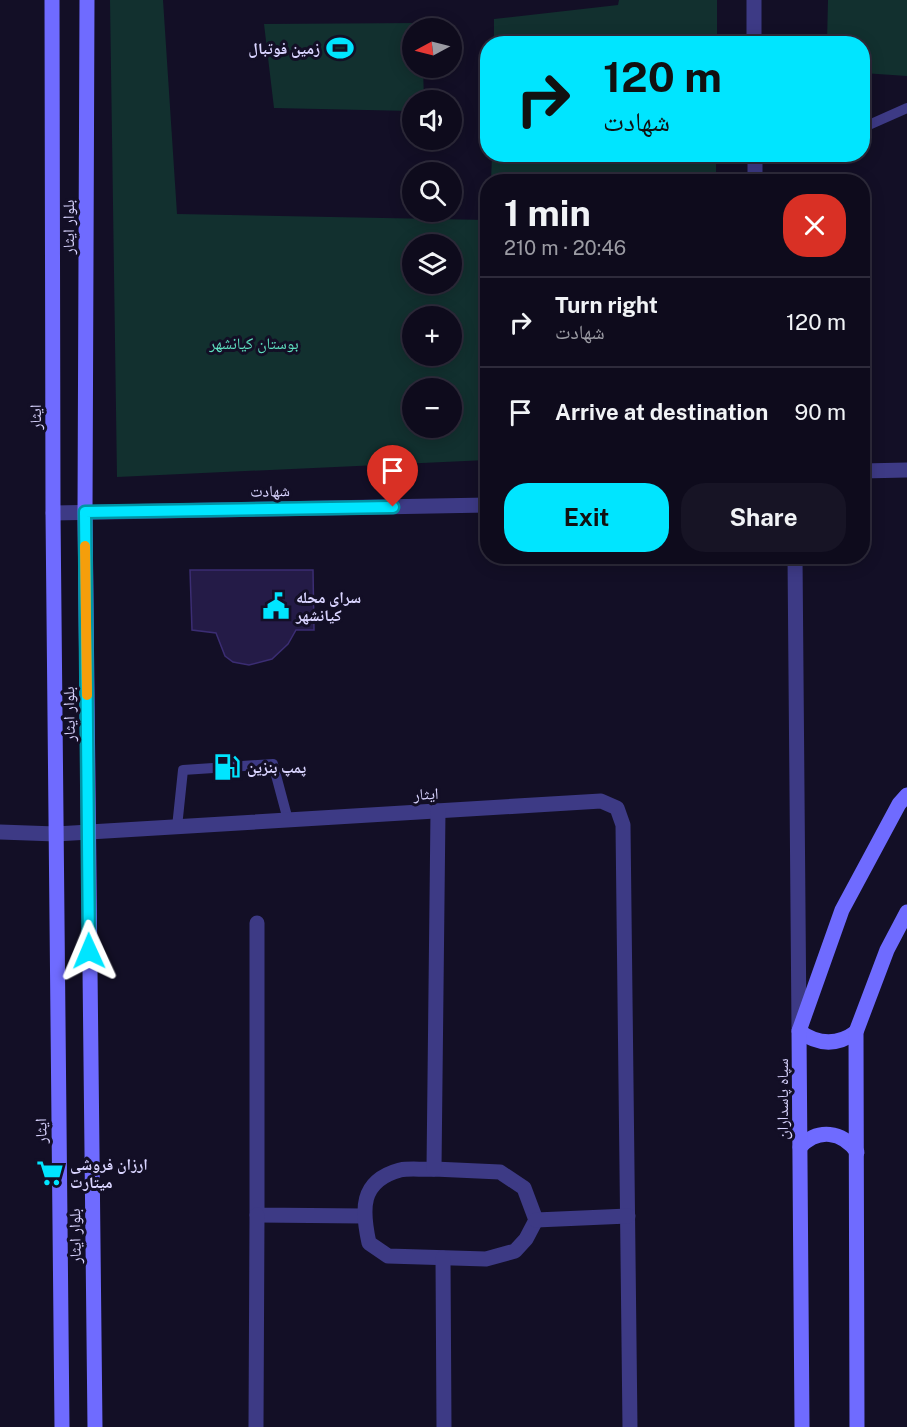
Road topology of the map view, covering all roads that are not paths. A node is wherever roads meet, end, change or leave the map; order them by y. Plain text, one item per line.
1 (52, 0) edge
2 (87, 0) edge
3 (754, 0) edge
4 (754, 36) edge
5 (907, 108) edge
6 (870, 124) edge
7 (907, 470) edge
8 (870, 471) edge
9 (480, 505) edge
10 (85, 512) junction
11 (53, 513) junction
12 (795, 564) edge
13 (907, 795) edge
14 (438, 811) junction
15 (288, 820) junction
16 (177, 827) junction
17 (0, 832) edge
18 (88, 832) junction
19 (56, 834) junction
20 (907, 912) edge
21 (257, 923) dead end
22 (799, 1031) junction
23 (856, 1032) junction
24 (800, 1147) junction
25 (856, 1152) junction
26 (434, 1169) junction
27 (257, 1215) junction
28 (363, 1215) junction
29 (628, 1215) junction
30 (536, 1220) junction
31 (443, 1258) junction
32 (62, 1427) edge
33 (95, 1427) edge
34 (256, 1427) edge
35 (444, 1427) edge
36 (630, 1427) edge
37 (801, 1427) edge
38 (857, 1427) edge

1 - 11 street, ایثار
2 - 10 street, بلوار ایثار
3 - 4 street
5 - 6 lane
7 - 8 street
9 - 10 street, شهادت
10 - 11 street, شهادت
10 - 18 street, بلوار ایثار
11 - 19 street, ایثار
12 - 22 street
13 - 22 street, سپاه پاسداران
14 - 15 street, ایثار
14 - 26 street
14 - 29 street, ایثار
15 - 16 street, ایثار
15 - 16 lane
16 - 18 street, ایثار
17 - 19 street
18 - 19 street, ایثار
18 - 33 street, بلوار ایثار
19 - 32 street, ایثار
20 - 23 street
21 - 27 street
22 - 23 street
22 - 24 street, سپاه پاسداران
23 - 25 street
24 - 25 street
24 - 37 street, سپاه پاسداران
25 - 38 street
26 - 28 street
26 - 30 street
27 - 28 street
27 - 34 street
28 - 31 street
29 - 30 street
29 - 36 street
30 - 31 street
31 - 35 street

